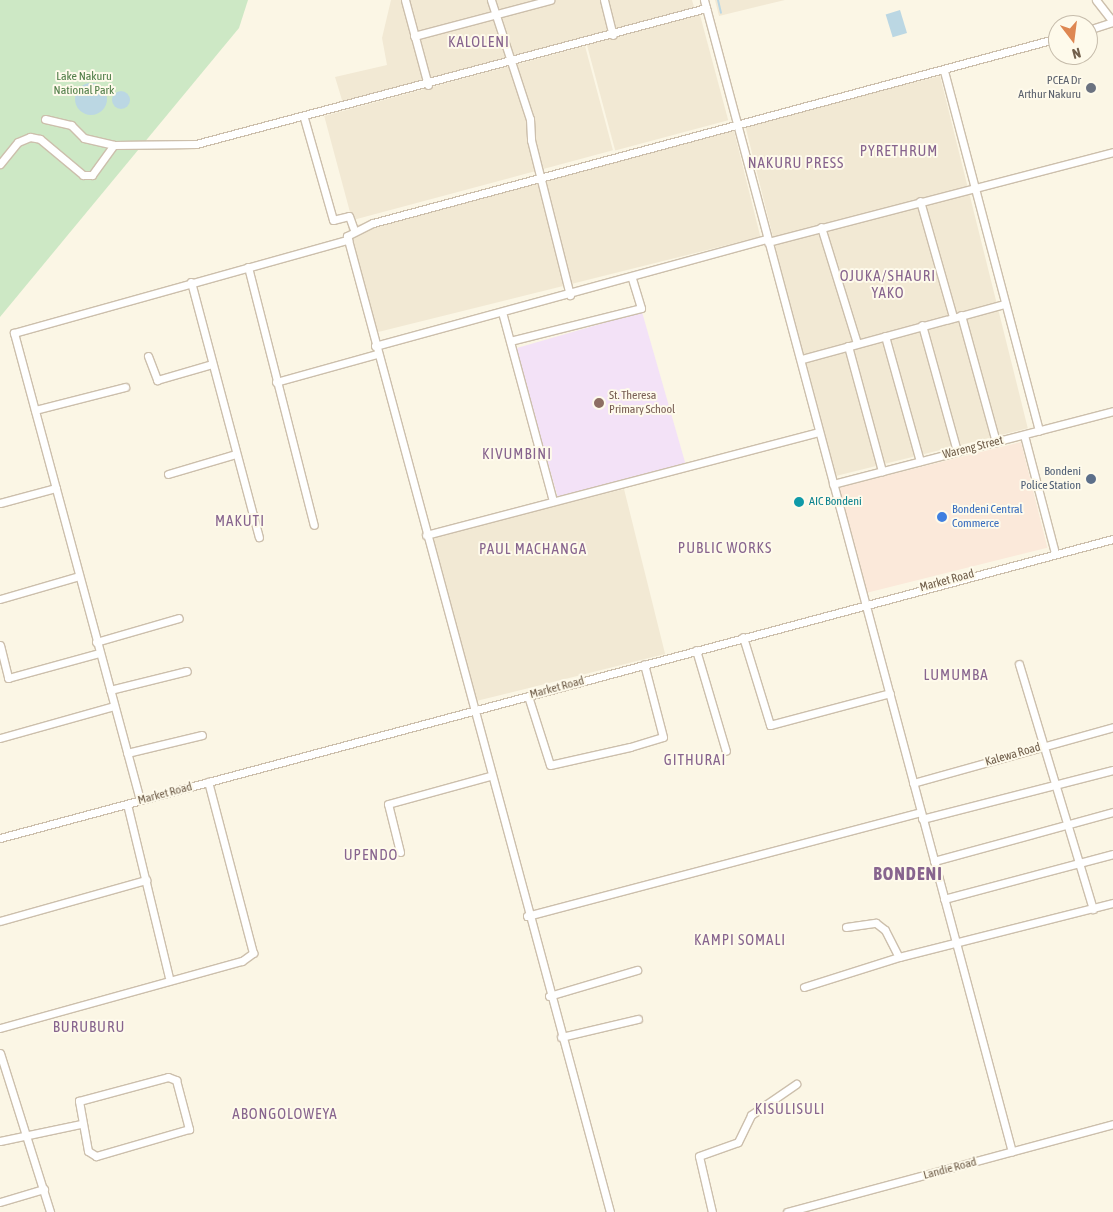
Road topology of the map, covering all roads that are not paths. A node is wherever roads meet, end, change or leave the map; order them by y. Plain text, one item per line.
1 (405, 0) edge
2 (491, 0) edge
3 (550, 0) edge
4 (604, 0) edge
5 (704, 0) edge
6 (1096, 0) edge
7 (706, 8) junction
8 (494, 15) junction
9 (1113, 22) edge
10 (1098, 27) edge
11 (613, 35) junction
12 (414, 36) junction
13 (1048, 41) edge
14 (510, 61) junction
15 (944, 71) junction
16 (428, 86) junction
17 (304, 118) junction
18 (45, 119) dead end
19 (738, 125) junction
20 (114, 145) junction
21 (1113, 152) edge
22 (0, 164) edge
23 (540, 173) junction
24 (974, 187) junction
25 (920, 201) junction
26 (821, 227) junction
27 (354, 230) junction
28 (348, 240) junction
29 (767, 240) junction
30 (248, 267) junction
31 (632, 278) junction
32 (191, 282) junction
33 (570, 295) junction
34 (1005, 304) junction
35 (502, 312) junction
36 (961, 315) junction
37 (953, 317) junction
38 (922, 325) junction
39 (885, 336) junction
40 (510, 341) junction
41 (857, 343) junction
42 (848, 346) junction
43 (376, 350) junction
44 (148, 356) dead end
45 (802, 359) junction
46 (212, 364) junction
47 (276, 382) junction
48 (125, 387) dead end
49 (35, 410) junction
50 (1113, 411) edge
51 (1039, 431) junction
52 (818, 432) junction
53 (1024, 435) junction
54 (996, 442) junction
55 (957, 451) junction
56 (236, 454) junction
57 (920, 461) junction
58 (882, 471) junction
59 (168, 474) dead end
60 (833, 484) junction
61 (56, 488) junction
62 (553, 501) junction
63 (0, 503) edge
64 (314, 525) dead end
65 (426, 535) junction
66 (259, 538) dead end
67 (1113, 539) edge
68 (1056, 553) junction
69 (79, 576) junction
70 (0, 598) edge
71 (864, 603) junction
72 (179, 618) dead end
73 (743, 637) junction
74 (96, 642) junction
75 (0, 645) edge
76 (696, 650) junction
77 (99, 653) junction
78 (644, 664) junction
79 (1019, 664) dead end
80 (187, 671) dead end
81 (110, 690) junction
82 (890, 693) junction
83 (528, 696) junction
84 (114, 706) junction
85 (473, 711) junction
86 (1113, 727) edge
87 (202, 735) dead end
88 (0, 738) edge
89 (1043, 746) junction
90 (726, 751) dead end
91 (127, 753) junction
92 (1113, 770) edge
93 (490, 776) junction
94 (208, 782) junction
95 (913, 783) junction
96 (1056, 785) junction
97 (140, 800) junction
98 (127, 804) junction
99 (1113, 812) edge
100 (921, 816) junction
101 (1068, 824) junction
102 (0, 838) edge
103 (400, 852) dead end
104 (1113, 854) edge
105 (934, 862) junction
106 (1081, 863) junction
107 (146, 880) junction
108 (944, 899) junction
109 (1113, 903) edge
110 (1093, 909) junction
111 (527, 916) junction
112 (0, 922) edge
113 (846, 927) dead end
114 (957, 945) junction
115 (899, 957) junction
116 (636, 970) dead end
117 (169, 977) junction
118 (804, 987) dead end
119 (549, 996) junction
120 (638, 1019) dead end
121 (0, 1028) edge
122 (561, 1037) junction
123 (0, 1053) edge
124 (1, 1063) edge
125 (796, 1084) dead end
126 (81, 1124) junction
127 (1113, 1124) edge
128 (28, 1133) junction
129 (0, 1141) edge
130 (1012, 1152) junction
131 (44, 1189) junction
132 (0, 1202) edge
133 (50, 1212) edge
134 (610, 1212) edge
135 (712, 1212) edge
136 (787, 1212) edge

1 - 12 street
2 - 8 street
3 - 8 street
4 - 11 street
5 - 7 street
6 - 9 street
7 - 11 street
7 - 19 street
8 - 12 street
8 - 14 street
9 - 10 street
11 - 14 street
12 - 16 street
13 - 15 street
14 - 16 street
14 - 23 street
15 - 19 street
15 - 24 street
16 - 17 street
17 - 20 street
17 - 27 street
18 - 20 street
19 - 23 street
19 - 29 street
20 - 22 street
21 - 24 street
23 - 27 street
23 - 33 street
24 - 25 street
24 - 34 street
25 - 26 street
25 - 37 street
26 - 29 street
26 - 41 street
27 - 28 street
28 - 30 street
28 - 43 street
29 - 31 street
29 - 45 street
30 - 32 street
30 - 47 street
31 - 33 street
31 - 40 street
32 - 46 street
32 - 49 street
33 - 35 street
34 - 36 street
34 - 51 street
35 - 40 street
35 - 43 street
36 - 37 street
36 - 54 street
37 - 38 street
38 - 39 street
38 - 55 street
39 - 41 street
39 - 57 street
40 - 62 street
41 - 42 street
42 - 45 street
42 - 58 street
43 - 47 street
43 - 65 street
44 - 46 street
45 - 52 street
46 - 56 street
47 - 64 street
48 - 49 street
49 - 61 street
50 - 51 street, Wareng Street
51 - 53 street, Wareng Street
52 - 60 street
52 - 62 street
53 - 54 street, Wareng Street
53 - 68 street
54 - 55 street, Wareng Street
55 - 57 street, Wareng Street
56 - 59 street
56 - 66 street
57 - 58 street, Wareng Street
58 - 60 street, Wareng Street
60 - 71 street
61 - 63 street
61 - 69 street
62 - 65 street
65 - 85 street
67 - 68 street, Market Road
68 - 71 street, Market Road
69 - 70 street
69 - 74 street
71 - 73 street, Market Road
71 - 82 street
72 - 74 street
73 - 76 street, Market Road
73 - 82 street
74 - 77 street
75 - 77 street
76 - 78 street, Market Road
76 - 90 street
77 - 81 street
78 - 83 street, Market Road
78 - 83 street
79 - 89 street
80 - 81 street
81 - 84 street
82 - 95 street
83 - 85 street, Market Road
84 - 88 street
84 - 91 street
85 - 93 street
85 - 94 street, Market Road
86 - 89 street, Kalewa Road
87 - 91 street
89 - 95 street, Kalewa Road
89 - 96 street
91 - 97 street
92 - 96 street
93 - 103 street
93 - 111 street
94 - 97 street, Market Road
94 - 117 street
95 - 100 street
96 - 100 street
96 - 101 street
97 - 98 street, Market Road
98 - 102 street, Market Road
98 - 107 street
99 - 101 street
100 - 105 street
100 - 111 street
101 - 105 street
101 - 106 street
104 - 106 street
105 - 108 street
106 - 108 street
106 - 110 street
107 - 112 street
107 - 117 street
108 - 114 street
109 - 110 street
110 - 114 street
111 - 119 street
113 - 115 street
114 - 115 street
114 - 130 street
115 - 118 street
116 - 119 street
117 - 121 street
119 - 122 street
120 - 122 street
122 - 134 street
123 - 124 street
124 - 128 street
125 - 135 street
126 - 126 street
126 - 128 street
127 - 130 street, Landie Road
128 - 129 street
128 - 131 street
130 - 136 street, Landie Road
131 - 132 street
131 - 133 street

